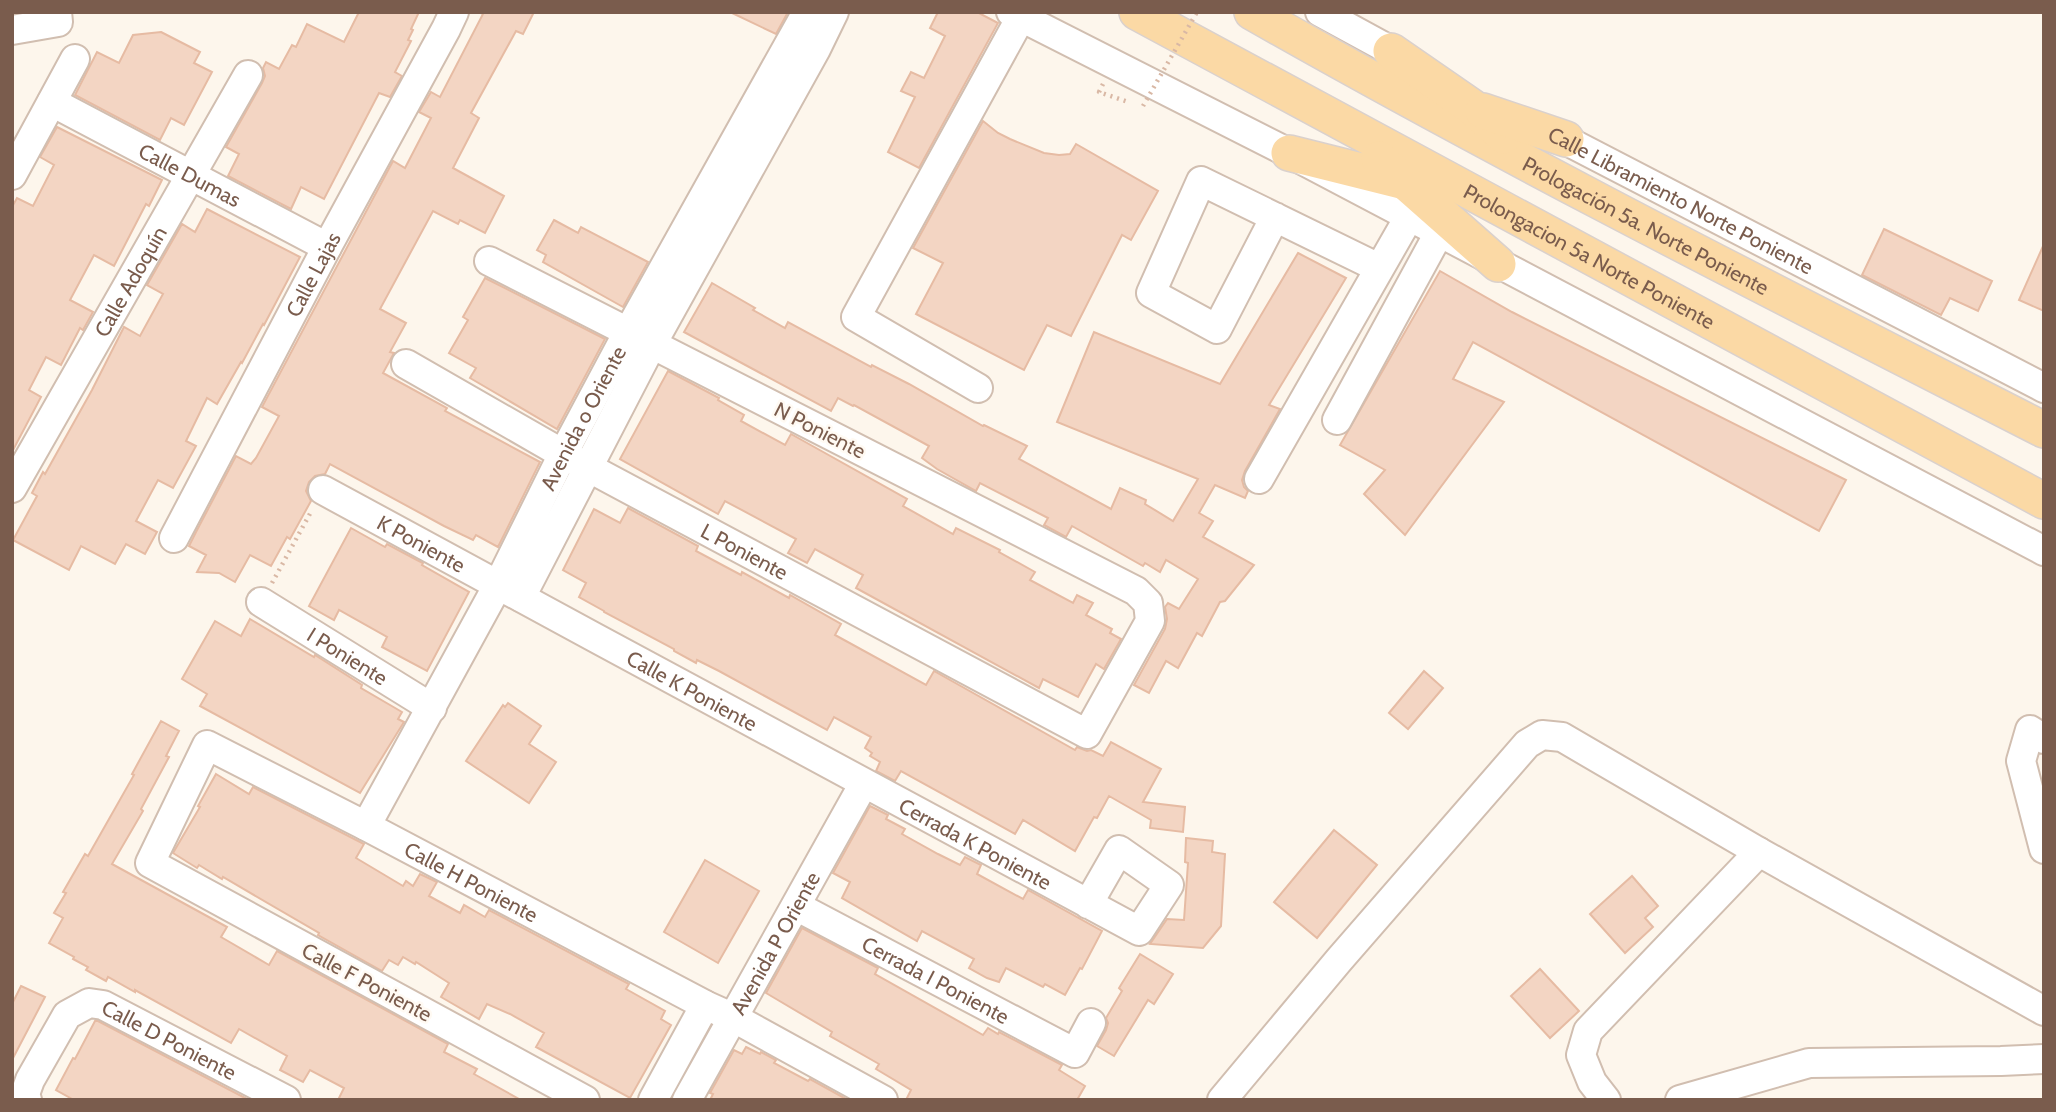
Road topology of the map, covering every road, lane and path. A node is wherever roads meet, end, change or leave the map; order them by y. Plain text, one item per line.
1 (57, 12) edge
2 (454, 12) edge
3 (807, 12) edge
4 (834, 12) edge
5 (1137, 12) edge
6 (1197, 12) edge
7 (1252, 12) edge
8 (1320, 12) edge
9 (1016, 15) edge
10 (12, 30) edge
11 (1391, 51) junction
12 (75, 59) dead end
13 (248, 75) dead end
14 (1377, 84) junction
15 (1099, 92) dead end
16 (52, 102) junction
17 (1472, 107) junction
18 (1334, 119) junction
19 (1566, 139) junction
20 (1289, 153) junction
21 (12, 175) edge
22 (191, 176) junction
23 (1552, 178) junction
24 (1405, 181) junction
25 (1488, 202) junction
26 (1275, 217) junction
27 (1409, 217) junction
28 (1439, 233) junction
29 (327, 247) junction
30 (489, 261) dead end
31 (1498, 264) junction
32 (1379, 268) junction
33 (640, 338) junction
34 (406, 364) dead end
35 (978, 388) dead end
36 (2044, 388) edge
37 (1337, 420) dead end
38 (2044, 430) edge
39 (575, 461) junction
40 (1259, 479) dead end
41 (12, 488) edge
42 (323, 491) joint
43 (2044, 501) edge
44 (174, 538) dead end
45 (2044, 551) edge
46 (510, 591) junction
47 (261, 602) joint
48 (432, 708) junction
49 (1087, 734) joint
50 (2044, 738) edge
51 (863, 785) junction
52 (366, 826) junction
53 (2044, 849) edge
54 (1759, 852) junction
55 (150, 863) joint
56 (1088, 904) dead end
57 (796, 906) junction
58 (705, 1004) junction
59 (2044, 1011) edge
60 (734, 1018) junction
61 (1091, 1023) dead end
62 (2044, 1059) edge
63 (26, 1097) edge
64 (286, 1100) edge
65 (585, 1100) edge
66 (653, 1100) edge
67 (687, 1100) edge
68 (883, 1100) edge
69 (1222, 1100) edge
70 (1606, 1100) edge
71 (1680, 1100) edge

1 - 10 street
2 - 29 street, Calle Lajas
3 - 33 street, Avenida o Oriente
4 - 33 street, Avenida o Oriente
5 - 18 main road, Prolongacion 5a Norte Poniente
6 - 15 path, bridge
7 - 14 main road, Prologación 5a. Norte Poniente
8 - 11 street, Calle Libramiento Norte Poniente
9 - 20 street
9 - 35 street
11 - 17 main road
11 - 19 street, Calle Libramiento Norte Poniente
12 - 16 street
13 - 22 street, Calle Adoquín
14 - 17 main road
14 - 23 main road, Prologación 5a. Norte Poniente
16 - 21 street
16 - 22 street, Calle Dumas
17 - 19 main road
17 - 23 main road
18 - 24 main road
18 - 25 main road, Prolongacion 5a Norte Poniente
19 - 36 street, Calle Libramiento Norte Poniente
20 - 24 main road
20 - 27 street
22 - 29 street, Calle Dumas
22 - 41 street, Calle Adoquín
23 - 38 main road, Prologación 5a. Norte Poniente
24 - 25 main road
24 - 31 main road
25 - 43 main road, Prolongacion 5a Norte Poniente
26 - 26 street
26 - 32 street
27 - 28 street
27 - 32 street
28 - 31 street
28 - 37 street
29 - 44 street, Calle Lajas
30 - 33 street, N Poniente
31 - 45 street
32 - 40 street
33 - 39 street, Avenida o Oriente
33 - 49 street, N Poniente
34 - 39 street, L Poniente
39 - 46 street, Avenida o Oriente
39 - 49 street, L Poniente
42 - 46 street, K Poniente
42 - 47 path
46 - 48 street, Avenida o Oriente
46 - 51 street, Calle K Poniente
47 - 48 street, I Poniente
48 - 52 street, Avenida o Oriente
50 - 53 street
51 - 56 street, Cerrada K Poniente
51 - 57 street, Avenida P Oriente
52 - 55 street, Calle H Poniente
52 - 58 street, Calle H Poniente
54 - 59 street
54 - 69 street
54 - 70 street
55 - 65 street, Calle F Poniente
57 - 60 street, Avenida P Oriente
57 - 61 street, Cerrada I Poniente
58 - 60 street, Calle H Poniente
58 - 66 street, Avenida P Oriente
60 - 67 street, Avenida P Oriente
60 - 68 street, Calle H Poniente
62 - 71 street
63 - 64 street, Calle D Poniente

